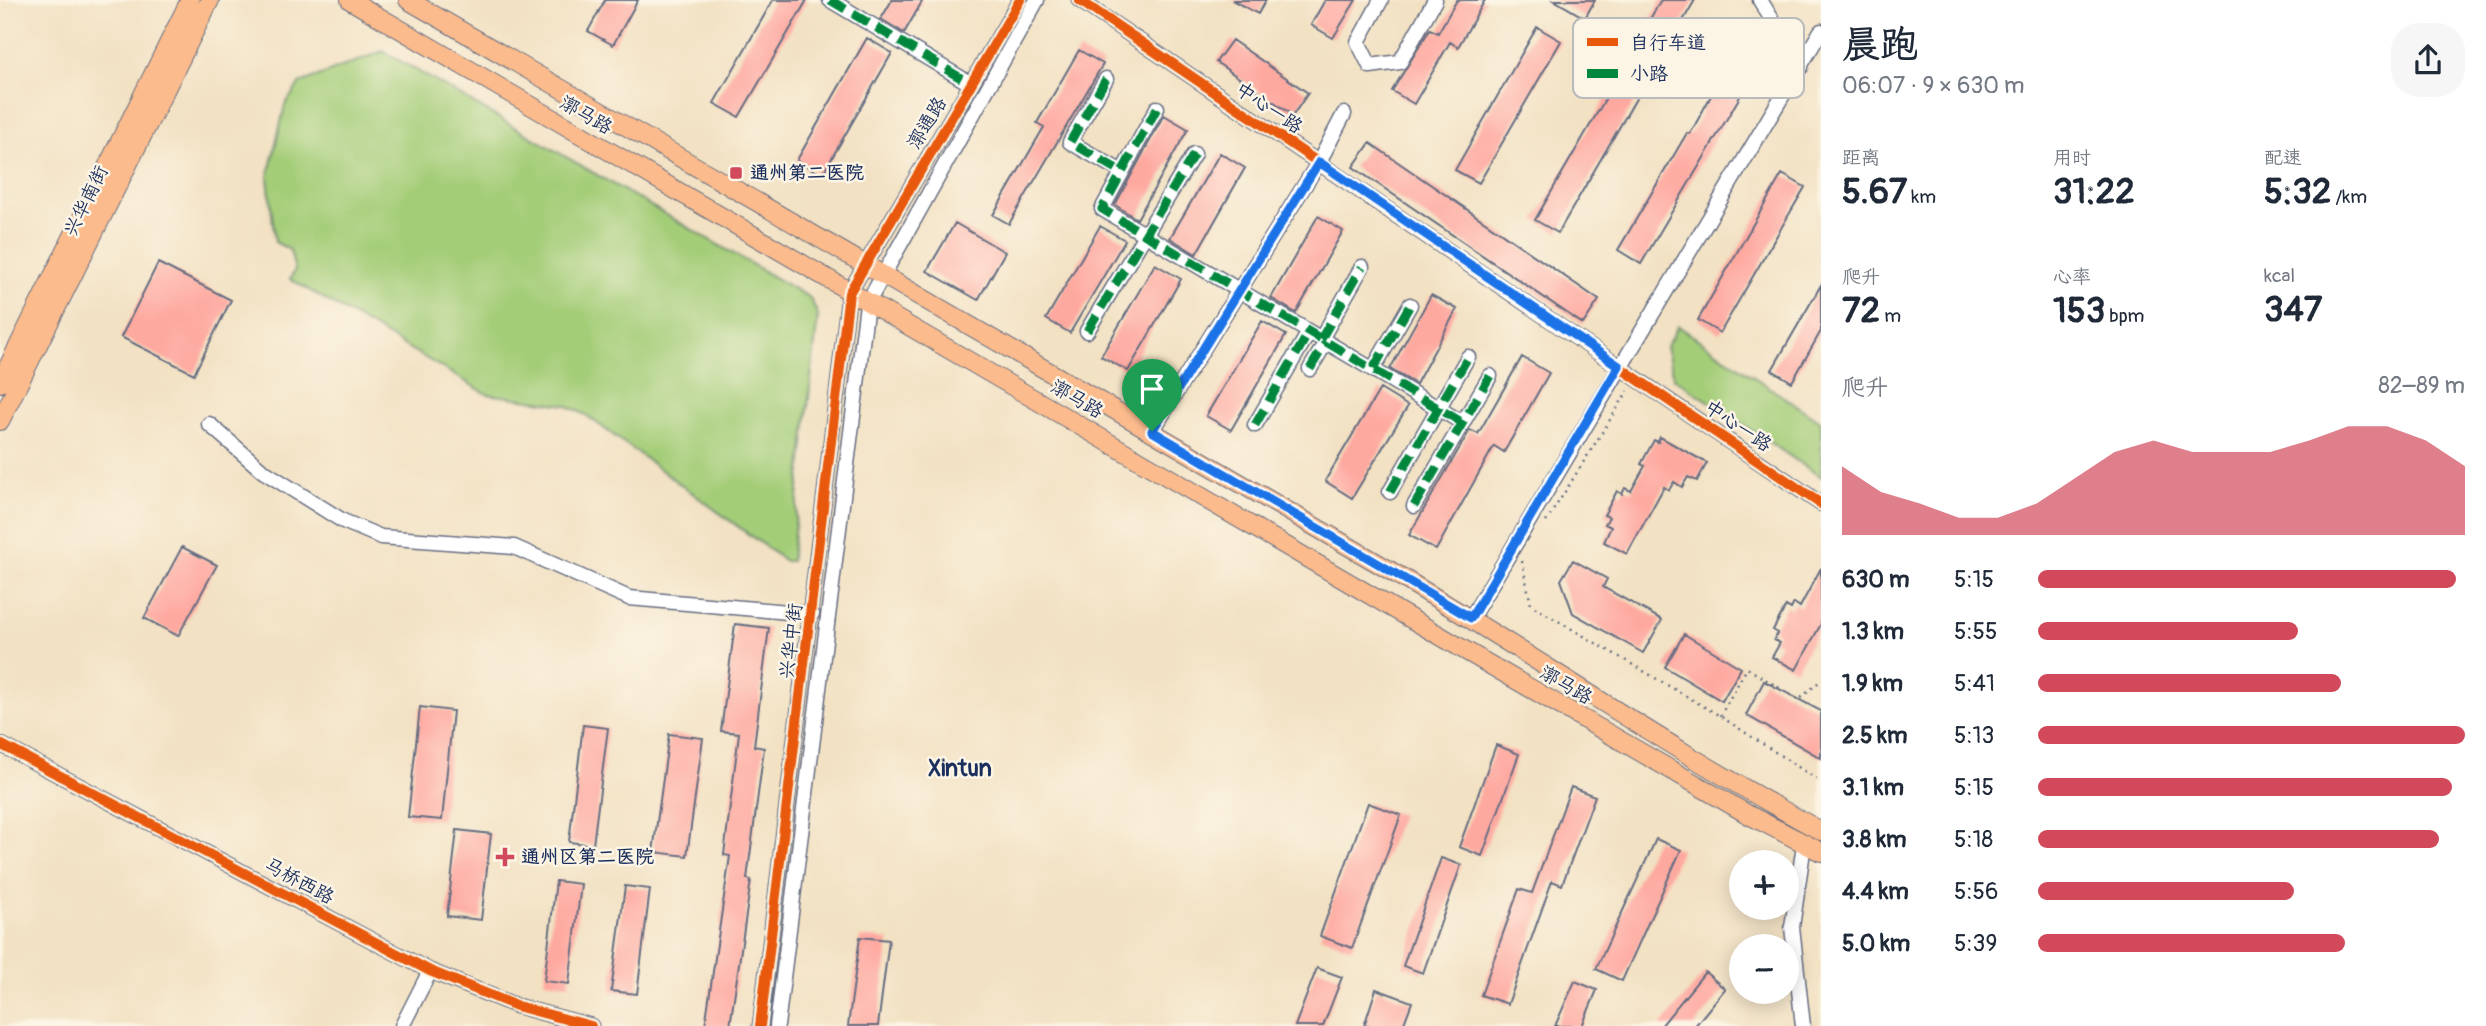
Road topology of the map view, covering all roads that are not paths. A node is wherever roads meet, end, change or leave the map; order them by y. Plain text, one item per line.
1 (190, 0) edge
2 (210, 0) edge
3 (350, 0) edge
4 (408, 0) edge
5 (830, 0) edge
6 (1020, 0) edge
7 (1037, 0) edge
8 (1079, 0) edge
9 (1381, 0) edge
10 (1435, 0) edge
11 (1760, 0) edge
12 (1771, 18) edge
13 (1821, 31) edge
14 (1804, 62) edge
15 (1106, 79) dead end
16 (971, 84) junction
17 (1782, 98) edge
18 (1157, 108) dead end
19 (1345, 114) dead end
20 (1194, 154) dead end
21 (1319, 162) junction
22 (1122, 172) junction
23 (1147, 235) junction
24 (864, 264) junction
25 (1362, 267) dead end
26 (881, 274) junction
27 (1239, 291) junction
28 (849, 293) junction
29 (867, 304) junction
30 (1410, 305) dead end
31 (1087, 331) dead end
32 (1318, 337) junction
33 (1468, 357) dead end
34 (1619, 366) junction
35 (1310, 369) dead end
36 (1373, 369) junction
37 (1490, 376) dead end
38 (0, 383) edge
39 (1439, 408) junction
40 (0, 421) edge
41 (1463, 423) junction
42 (209, 424) dead end
43 (1255, 425) dead end
44 (1152, 431) junction
45 (1390, 492) dead end
46 (1821, 504) edge
47 (1414, 506) dead end
48 (812, 614) junction
49 (1471, 618) junction
50 (0, 744) edge
51 (1821, 831) edge
52 (1804, 844) junction
53 (1821, 852) edge
54 (430, 971) junction
55 (402, 1026) edge
56 (591, 1026) edge
57 (760, 1026) edge
58 (777, 1026) edge
59 (1802, 1026) edge

1 - 38 main road, 兴华南街
2 - 40 main road, 兴华南街
3 - 28 main road, 漷马路
4 - 24 main road, 漷马路
5 - 16 street
6 - 16 street, 漷通路
7 - 26 street, 漷通路
8 - 21 street, 中心一路
9 - 10 street
11 - 12 street
13 - 14 street
15 - 22 street
16 - 24 street, 漷通路
17 - 34 street
18 - 22 street
19 - 21 street
20 - 23 street
21 - 27 street
21 - 34 street, 中心一路
22 - 23 street
23 - 27 street
23 - 31 street
24 - 26 main road, 漷马路
24 - 28 street, 兴华中街
25 - 32 street
26 - 29 street, 兴华中街
26 - 44 main road, 漷马路
27 - 32 street
27 - 44 street
28 - 29 main road, 漷马路
28 - 48 street, 兴华中街
29 - 52 main road, 漷马路
29 - 58 street, 兴华中街
30 - 36 street
32 - 35 street
32 - 36 street
32 - 43 street
33 - 39 street
34 - 46 street, 中心一路
34 - 49 street
36 - 39 street
37 - 41 street
39 - 41 street
39 - 45 street
41 - 47 street
42 - 48 street
44 - 49 main road, 漷马路
48 - 57 street, 兴华中街
49 - 51 main road, 漷马路
50 - 54 street, 马桥西路
52 - 53 main road, 漷马路
52 - 59 street
54 - 55 street
54 - 56 street, 马桥西路

